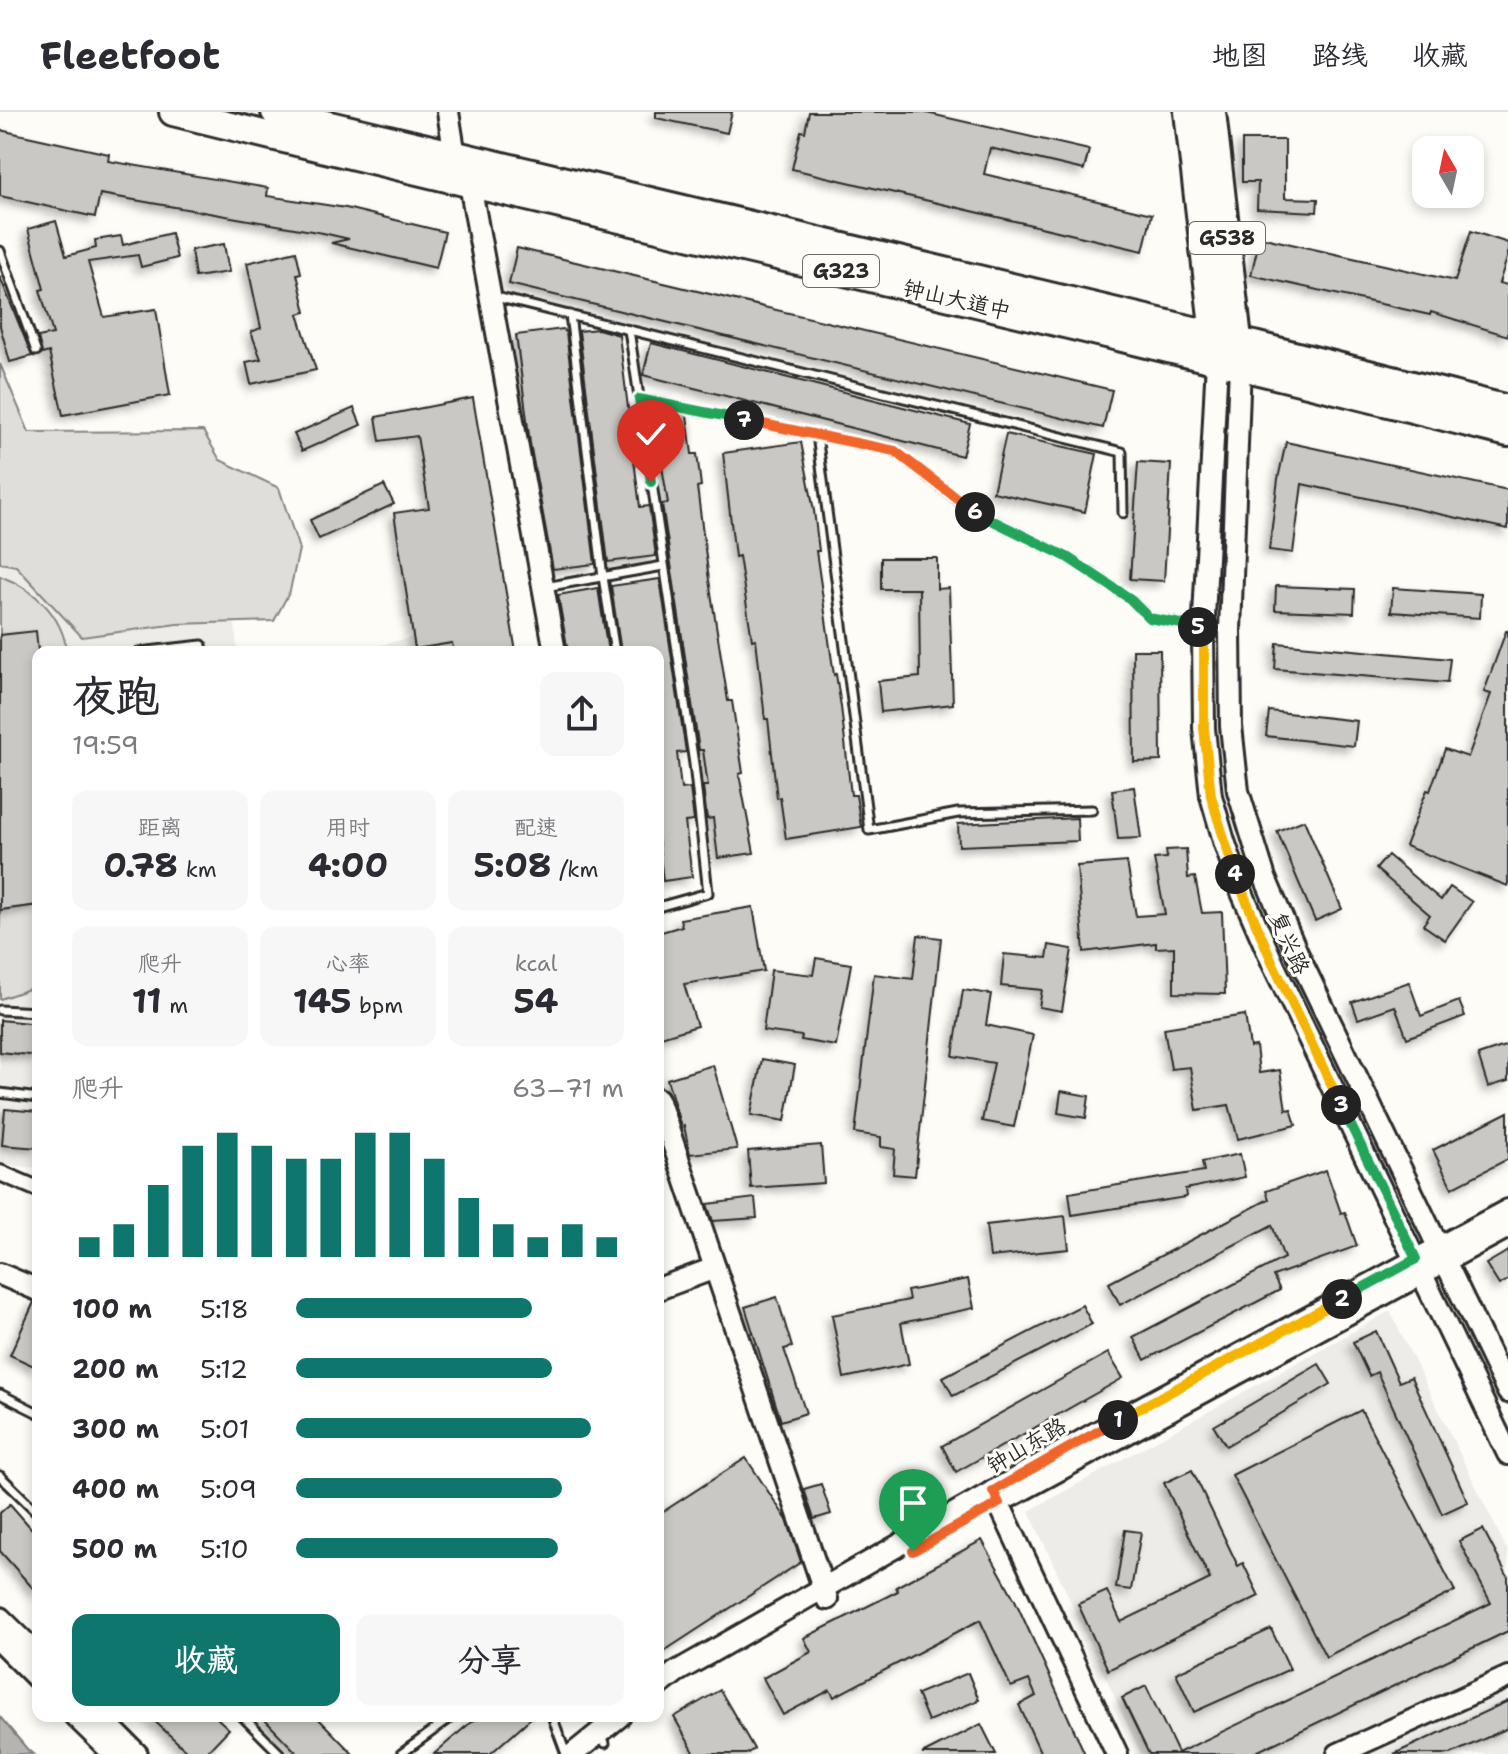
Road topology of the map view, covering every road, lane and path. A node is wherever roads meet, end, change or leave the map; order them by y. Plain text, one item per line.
1 (173, 112) edge
2 (275, 112) edge
3 (448, 112) edge
4 (1188, 112) edge
5 (1212, 112) edge
6 (455, 156) junction
7 (470, 184) junction
8 (0, 251) edge
9 (490, 296) junction
10 (570, 315) junction
11 (629, 330) junction
12 (1227, 350) junction
13 (36, 351) dead end
14 (639, 399) junction
15 (1508, 409) edge
16 (1508, 433) edge
17 (817, 435) junction
18 (1123, 513) dead end
19 (663, 566) junction
20 (603, 577) junction
21 (543, 587) junction
22 (1204, 628) junction
23 (1230, 630) junction
24 (554, 646) edge
25 (614, 646) edge
26 (1092, 810) dead end
27 (664, 905) edge
28 (0, 1010) edge
29 (32, 1012) edge
30 (0, 1093) edge
31 (32, 1097) edge
32 (664, 1117) edge
33 (0, 1173) edge
34 (32, 1186) edge
35 (1508, 1210) edge
36 (1508, 1227) edge
37 (1442, 1254) junction
38 (1419, 1266) junction
39 (715, 1268) junction
40 (0, 1274) edge
41 (32, 1287) edge
42 (664, 1287) edge
43 (1508, 1392) edge
44 (0, 1394) edge
45 (32, 1410) edge
46 (1508, 1454) edge
47 (0, 1476) edge
48 (996, 1497) junction
49 (32, 1507) edge
50 (825, 1594) junction
51 (0, 1618) edge
52 (0, 1641) edge
53 (32, 1649) edge
54 (32, 1673) edge
55 (1508, 1677) edge
56 (664, 1681) edge
57 (664, 1695) edge
58 (81, 1722) edge
59 (105, 1722) edge
60 (248, 1722) edge
61 (445, 1722) edge
62 (554, 1722) edge
63 (613, 1722) edge
64 (626, 1722) edge
65 (598, 1736) edge
66 (114, 1754) edge
67 (137, 1754) edge
68 (280, 1754) edge
69 (401, 1754) edge
70 (566, 1754) edge
71 (573, 1754) edge
72 (1117, 1754) edge
73 (1338, 1754) edge

1 - 7 highway, 钟山大道中 / G323
2 - 6 highway, 钟山大道中 / G323
3 - 6 main road
4 - 12 highway, G538
5 - 12 highway, G538
6 - 7 main road
6 - 12 highway, 钟山大道中 / G323
7 - 9 main road
7 - 12 highway, 钟山大道中 / G323
8 - 13 lane
9 - 10 lane
9 - 21 main road
10 - 11 lane
10 - 20 lane
11 - 14 lane
11 - 18 lane
12 - 15 highway, 钟山大道中 / G323
12 - 16 highway, 钟山大道中 / G323
12 - 22 main road, 复兴路
12 - 23 main road, 复兴路
14 - 17 lane
14 - 19 lane
17 - 22 lane
17 - 26 lane
19 - 20 lane
19 - 27 lane
20 - 21 lane
20 - 25 lane
21 - 24 main road
22 - 23 lane
22 - 38 main road, 复兴路
23 - 37 main road, 复兴路
28 - 29 lane
30 - 31 lane
32 - 39 main road
33 - 34 street
35 - 37 main road, 钟山东路
36 - 37 main road, 钟山东路
37 - 38 main road, 钟山东路
37 - 43 main road, 复兴路
38 - 46 main road, 复兴路
38 - 48 main road, 钟山东路
39 - 42 main road
39 - 50 main road
40 - 41 main road
44 - 45 lane
47 - 49 lane
48 - 50 main road, 钟山东路
48 - 72 main road
50 - 56 main road, 钟山东路
50 - 57 main road, 钟山东路
51 - 53 main road
52 - 54 main road
55 - 73 main road
58 - 66 main road
59 - 67 main road
60 - 68 lane
61 - 69 lane
62 - 70 lane
63 - 65 main road
64 - 65 main road
65 - 71 main road

